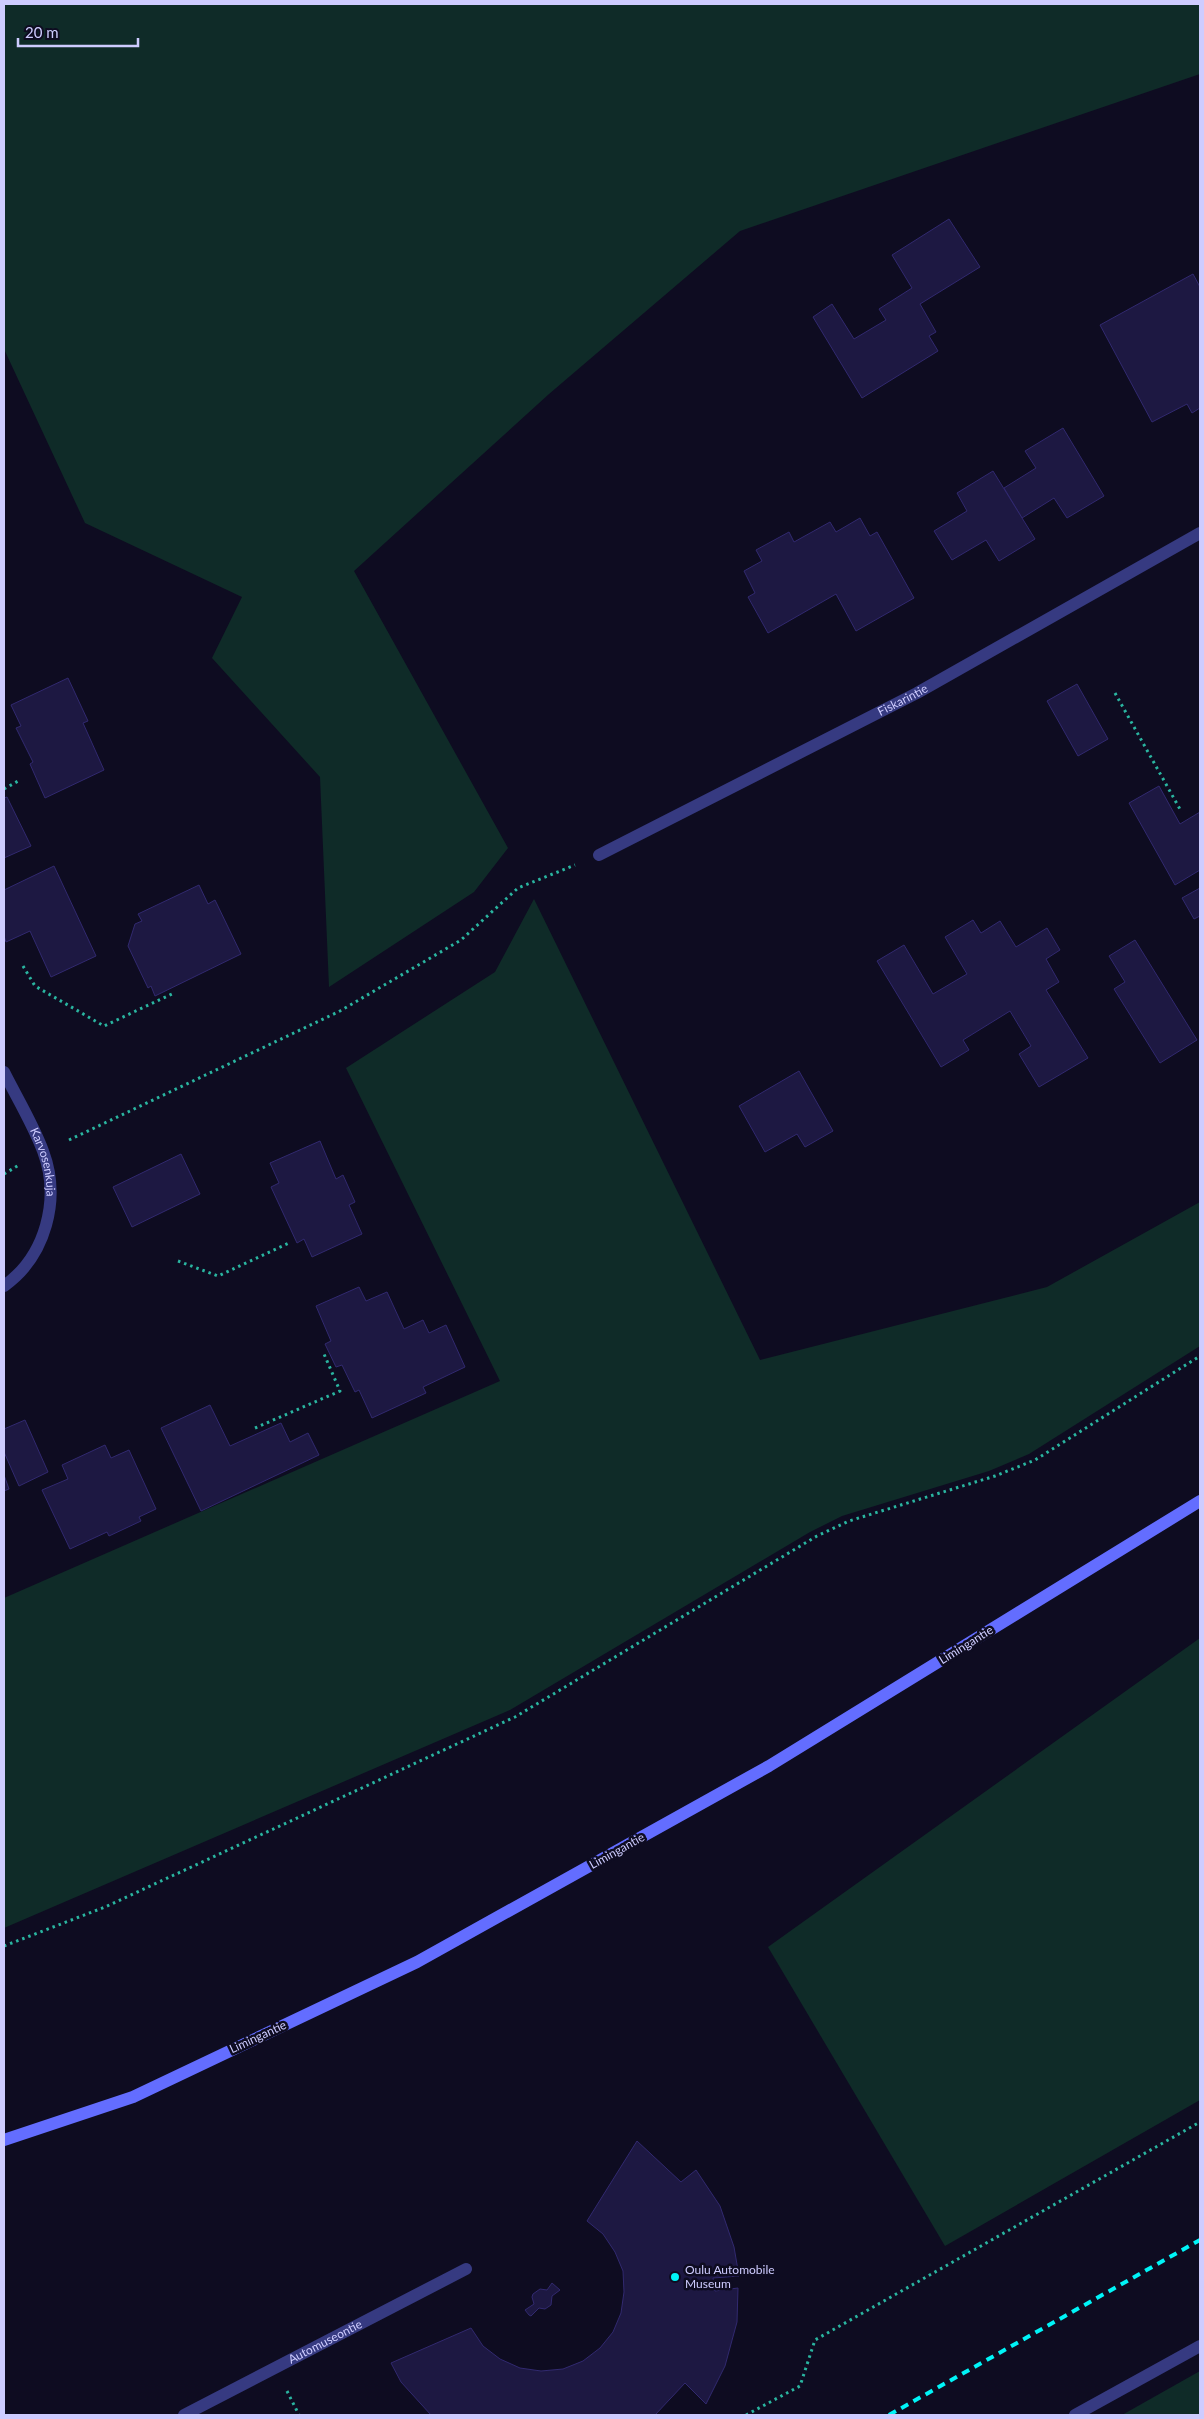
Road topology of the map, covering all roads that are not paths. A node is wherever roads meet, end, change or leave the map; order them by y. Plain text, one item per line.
1 (1200, 533) edge
2 (599, 855) road end
3 (4, 1072) edge
4 (4, 1286) edge
5 (1200, 1501) edge
6 (4, 2140) edge
7 (466, 2269) dead end
8 (1200, 2346) edge
9 (184, 2415) edge
10 (1075, 2415) edge

1 - 2 street, Fiskarintie
3 - 4 street, Karvosenkuja
5 - 6 main road, Limingantie
7 - 9 street, Automuseontie
8 - 10 street

